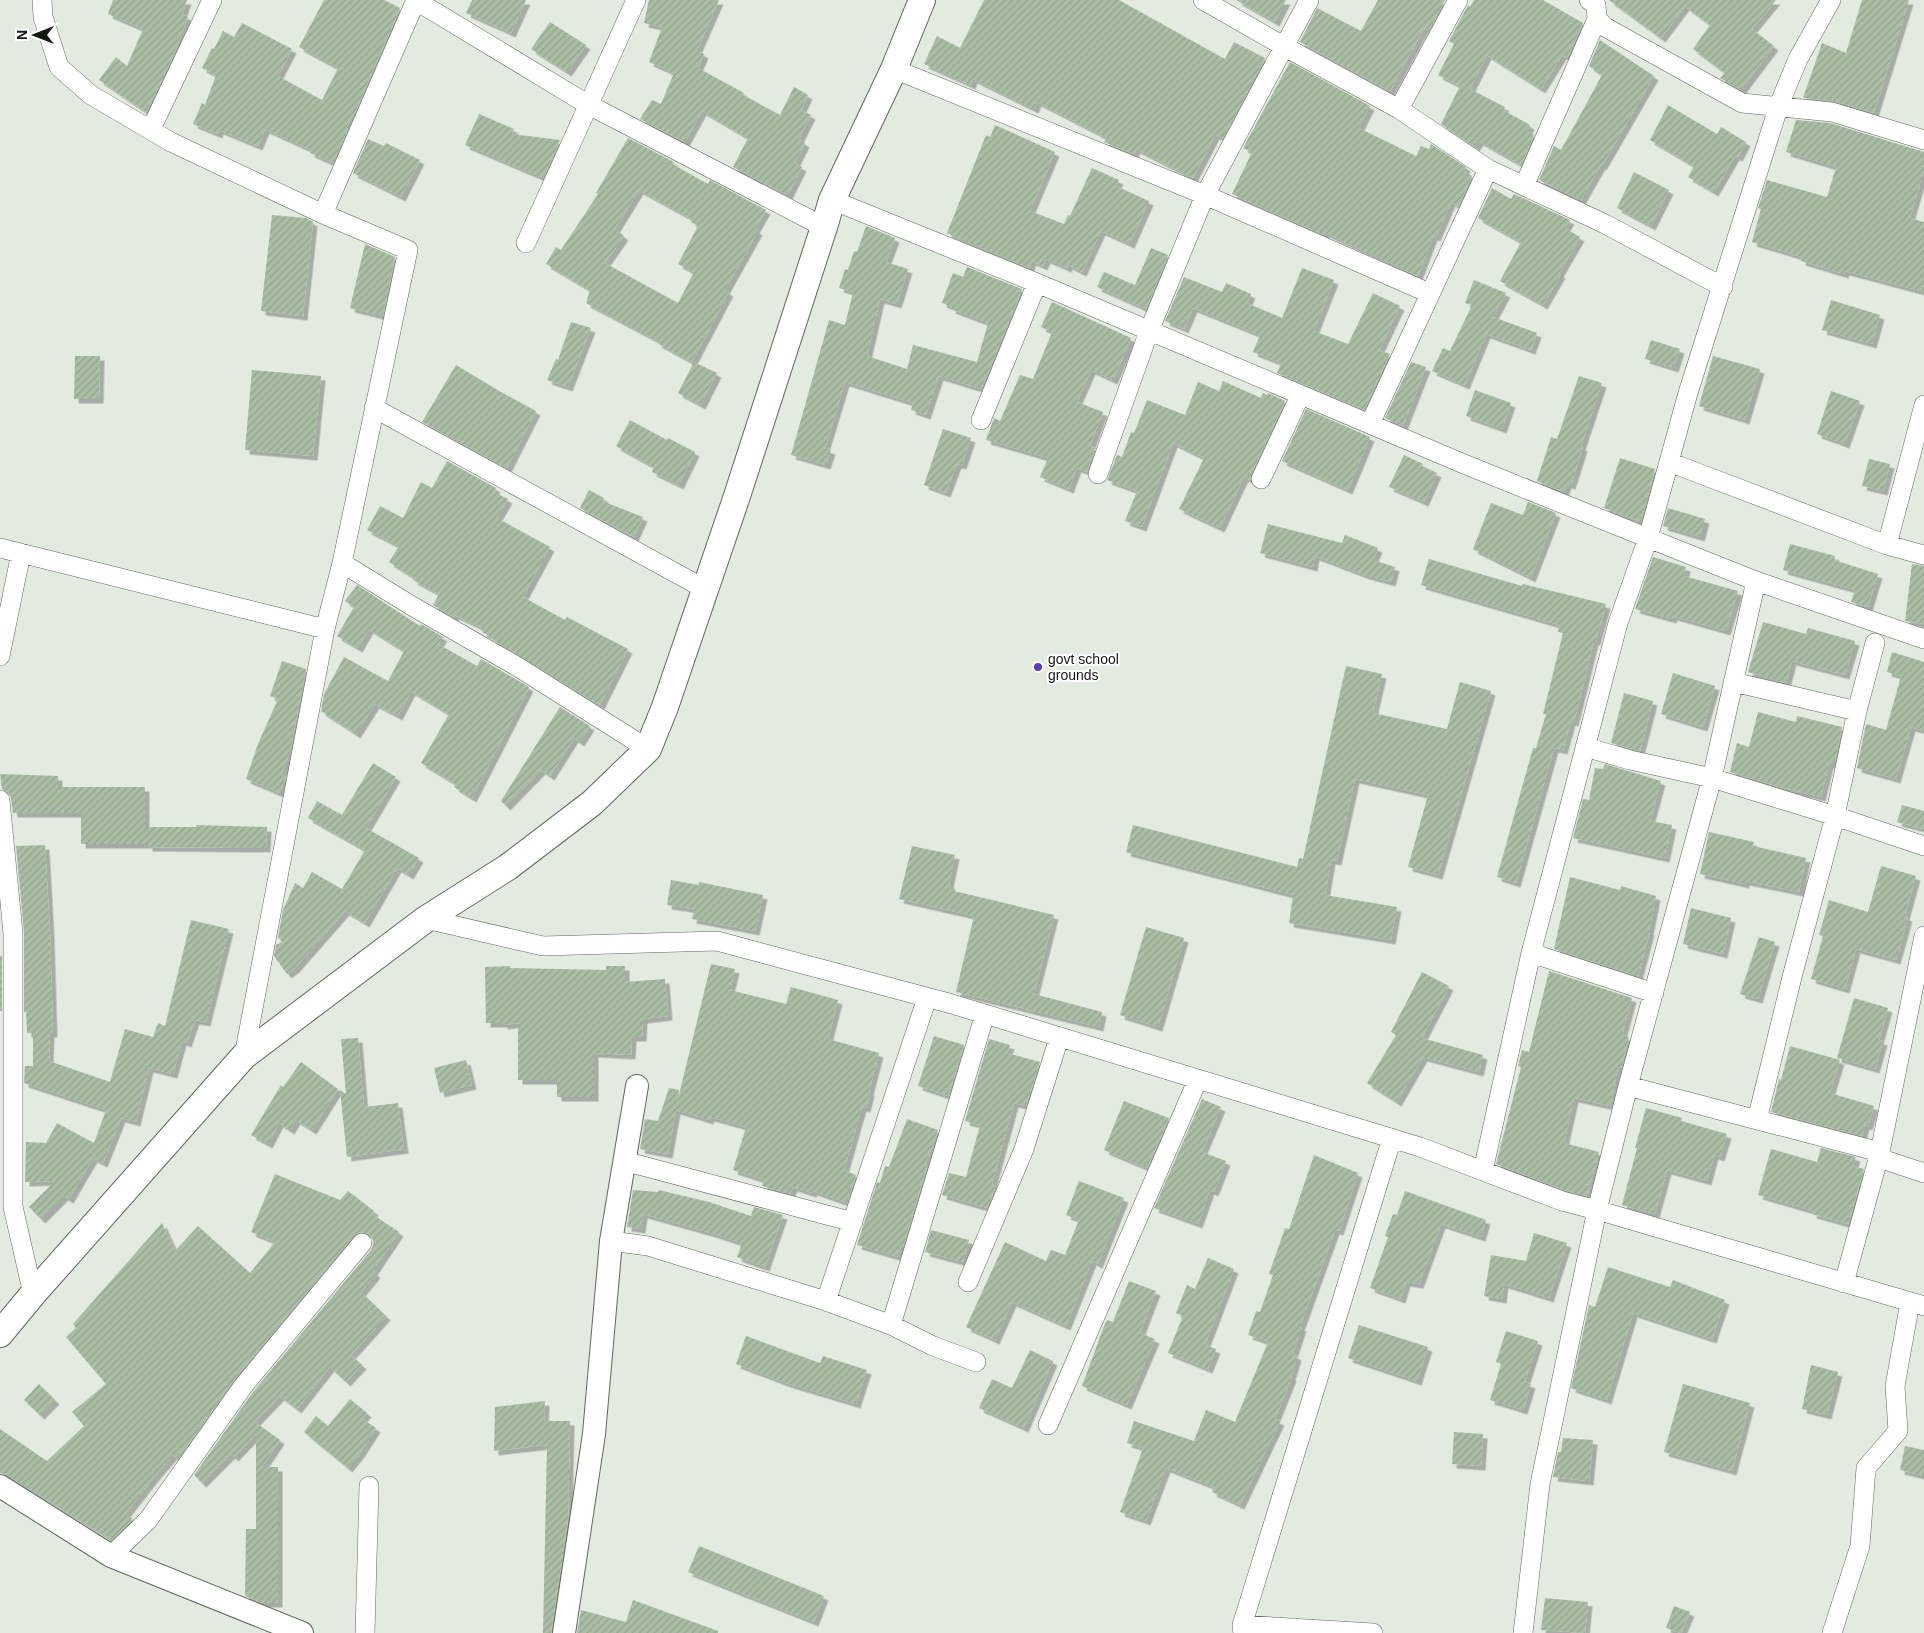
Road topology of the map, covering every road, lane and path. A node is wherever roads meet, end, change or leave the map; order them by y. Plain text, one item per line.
1 (42, 0) edge
2 (212, 0) edge
3 (416, 0) edge
4 (636, 0) edge
5 (922, 0) edge
6 (1203, 0) edge
7 (1308, 0) edge
8 (1458, 0) edge
9 (1831, 0) edge
10 (1595, 6) edge
11 (1285, 47) junction
12 (894, 68) junction
13 (587, 104) junction
14 (1779, 105) junction
15 (1400, 109) junction
16 (151, 129) junction
17 (1924, 140) edge
18 (1488, 169) junction
19 (1524, 186) junction
20 (1205, 195) junction
21 (832, 200) junction
22 (323, 214) junction
23 (824, 227) junction
24 (526, 243) dead end
25 (1037, 283) junction
26 (1723, 287) junction
27 (1429, 293) junction
28 (1149, 331) junction
29 (1300, 396) junction
30 (1924, 405) edge
31 (374, 408) junction
32 (981, 420) dead end
33 (1370, 424) junction
34 (1669, 462) junction
35 (1098, 474) dead end
36 (1261, 479) dead end
37 (1648, 538) junction
38 (1887, 545) junction
39 (0, 548) edge
40 (21, 553) junction
41 (1924, 555) edge
42 (342, 563) junction
43 (1756, 581) junction
44 (705, 589) junction
45 (324, 629) junction
46 (1924, 639) edge
47 (1875, 643) dead end
48 (0, 656) edge
49 (1734, 682) junction
50 (1857, 711) junction
51 (1584, 747) junction
52 (648, 749) junction
53 (1712, 778) junction
54 (0, 800) edge
55 (1835, 816) junction
56 (1924, 846) edge
57 (426, 919) junction
58 (1924, 936) edge
59 (1531, 953) junction
60 (1654, 993) junction
61 (927, 998) junction
62 (985, 1014) junction
63 (1059, 1038) junction
64 (244, 1056) junction
65 (1198, 1079) junction
66 (637, 1086) dead end
67 (1628, 1086) junction
68 (1757, 1120) junction
69 (1392, 1138) junction
70 (1879, 1155) junction
71 (624, 1160) junction
72 (1483, 1171) junction
73 (1924, 1173) edge
74 (1597, 1210) junction
75 (853, 1222) junction
76 (611, 1241) junction
77 (362, 1243) dead end
78 (968, 1282) dead end
79 (1844, 1283) junction
80 (33, 1294) junction
81 (826, 1301) junction
82 (1917, 1304) edge
83 (891, 1325) junction
84 (0, 1334) edge
85 (976, 1362) dead end
86 (1048, 1425) dead end
87 (0, 1486) edge
88 (369, 1486) dead end
89 (111, 1556) junction
90 (1242, 1629) edge
91 (302, 1633) edge
92 (365, 1633) edge
93 (564, 1633) edge
94 (1373, 1633) edge
95 (1523, 1633) edge
96 (1832, 1633) edge

1 - 16 street
2 - 16 street
3 - 13 street
3 - 22 street
4 - 13 street
5 - 12 main road
6 - 11 street
7 - 11 street
8 - 15 street
9 - 14 street
10 - 14 street
10 - 19 street
11 - 15 street
11 - 20 street
12 - 20 street
12 - 21 main road
13 - 23 street
13 - 24 street
14 - 17 street
14 - 26 street
15 - 18 street
16 - 22 street
18 - 19 street
18 - 27 street
19 - 26 street
20 - 27 street
20 - 28 street
21 - 23 main road
21 - 25 street
22 - 31 street
23 - 44 main road
25 - 28 street
25 - 32 street
26 - 34 street
27 - 33 street
28 - 29 street
28 - 35 street
29 - 33 street
29 - 36 street
30 - 38 street
31 - 42 street
31 - 44 street
33 - 37 street
34 - 37 street
34 - 38 street
37 - 43 street
37 - 51 street
38 - 41 street
39 - 40 street
40 - 45 street
40 - 48 street
42 - 45 street
42 - 52 street
43 - 46 street
43 - 49 street
44 - 52 main road
45 - 64 street
47 - 50 street
49 - 50 street
49 - 53 street
50 - 55 street
51 - 53 street
51 - 59 street
52 - 57 main road
53 - 55 street
53 - 60 street
54 - 80 street
55 - 56 street
55 - 68 street
57 - 61 street
57 - 64 main road
58 - 70 street
59 - 60 street
59 - 72 street
60 - 67 street
61 - 62 street
61 - 75 street
62 - 63 street
62 - 83 street
63 - 65 street
63 - 78 street
64 - 80 main road
65 - 69 street
65 - 86 street
66 - 71 street
67 - 68 street
67 - 74 street
68 - 70 street
69 - 72 street
69 - 90 street
70 - 73 street
70 - 79 street
71 - 75 street
71 - 76 street
72 - 74 street
74 - 79 street
74 - 95 street
75 - 81 street
76 - 81 street
76 - 93 street
77 - 89 street
79 - 82 street
80 - 84 main road
81 - 83 street
82 - 96 street
83 - 85 street
87 - 89 street
88 - 92 street
89 - 91 street
90 - 94 street

